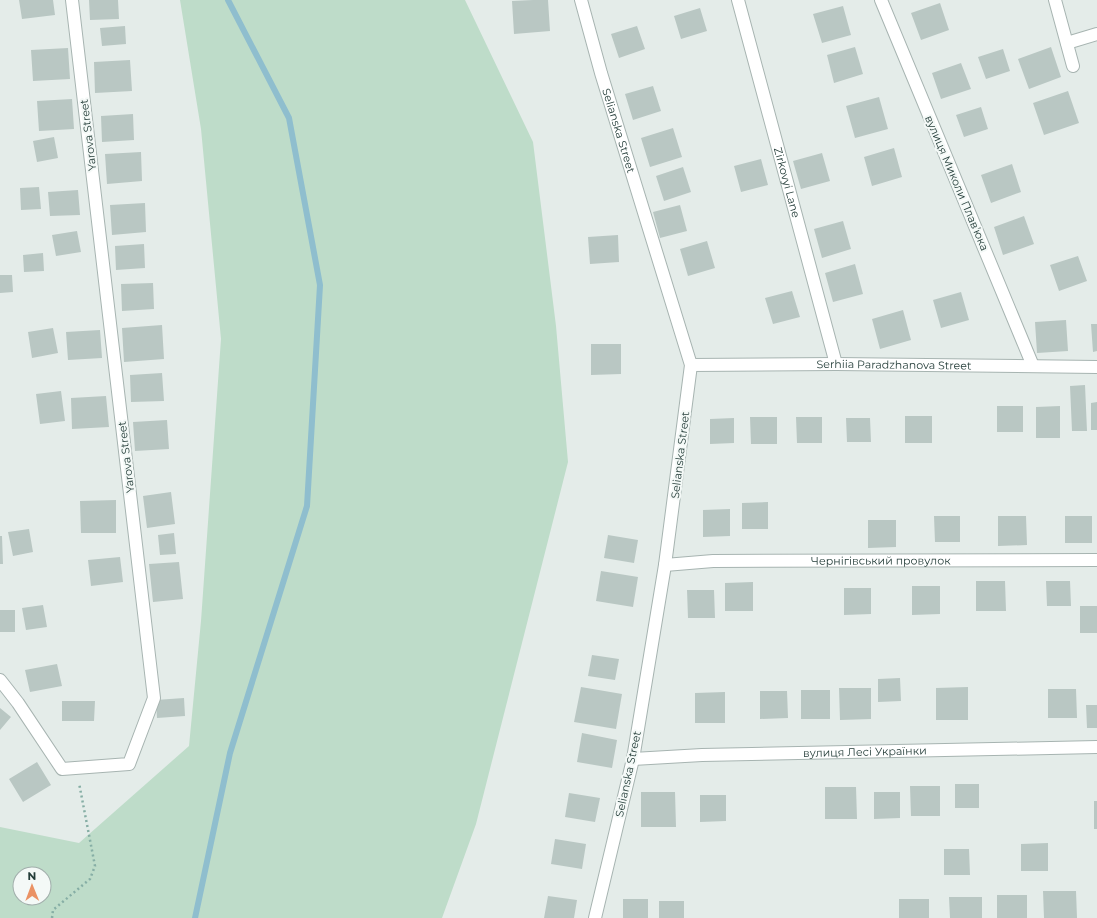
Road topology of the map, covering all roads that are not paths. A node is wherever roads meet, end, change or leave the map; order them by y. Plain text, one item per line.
1 (72, 0) edge
2 (581, 0) edge
3 (738, 0) edge
4 (881, 0) edge
5 (1055, 0) edge
6 (1097, 34) edge
7 (1066, 43) junction
8 (1073, 66) dead end
9 (836, 364) junction
10 (691, 365) junction
11 (1033, 366) junction
12 (1097, 367) edge
13 (1097, 560) edge
14 (665, 565) junction
15 (0, 680) edge
16 (1097, 747) edge
17 (633, 758) junction
18 (595, 918) edge

1 - 15 street, Yarova Street
2 - 10 street, Selianska Street
3 - 9 street, Zirkovyi Lane
4 - 11 street, вулиця Миколи Плавʼюка
5 - 7 street
6 - 7 street
7 - 8 street
9 - 10 street, Serhiia Paradzhanova Street
9 - 11 street, Serhiia Paradzhanova Street
10 - 14 street, Selianska Street
11 - 12 street, Serhiia Paradzhanova Street
13 - 14 street, Чернігівський провулок
14 - 17 street, Selianska Street
16 - 17 street, вулиця Лесі Українки
17 - 18 street, Selianska Street

